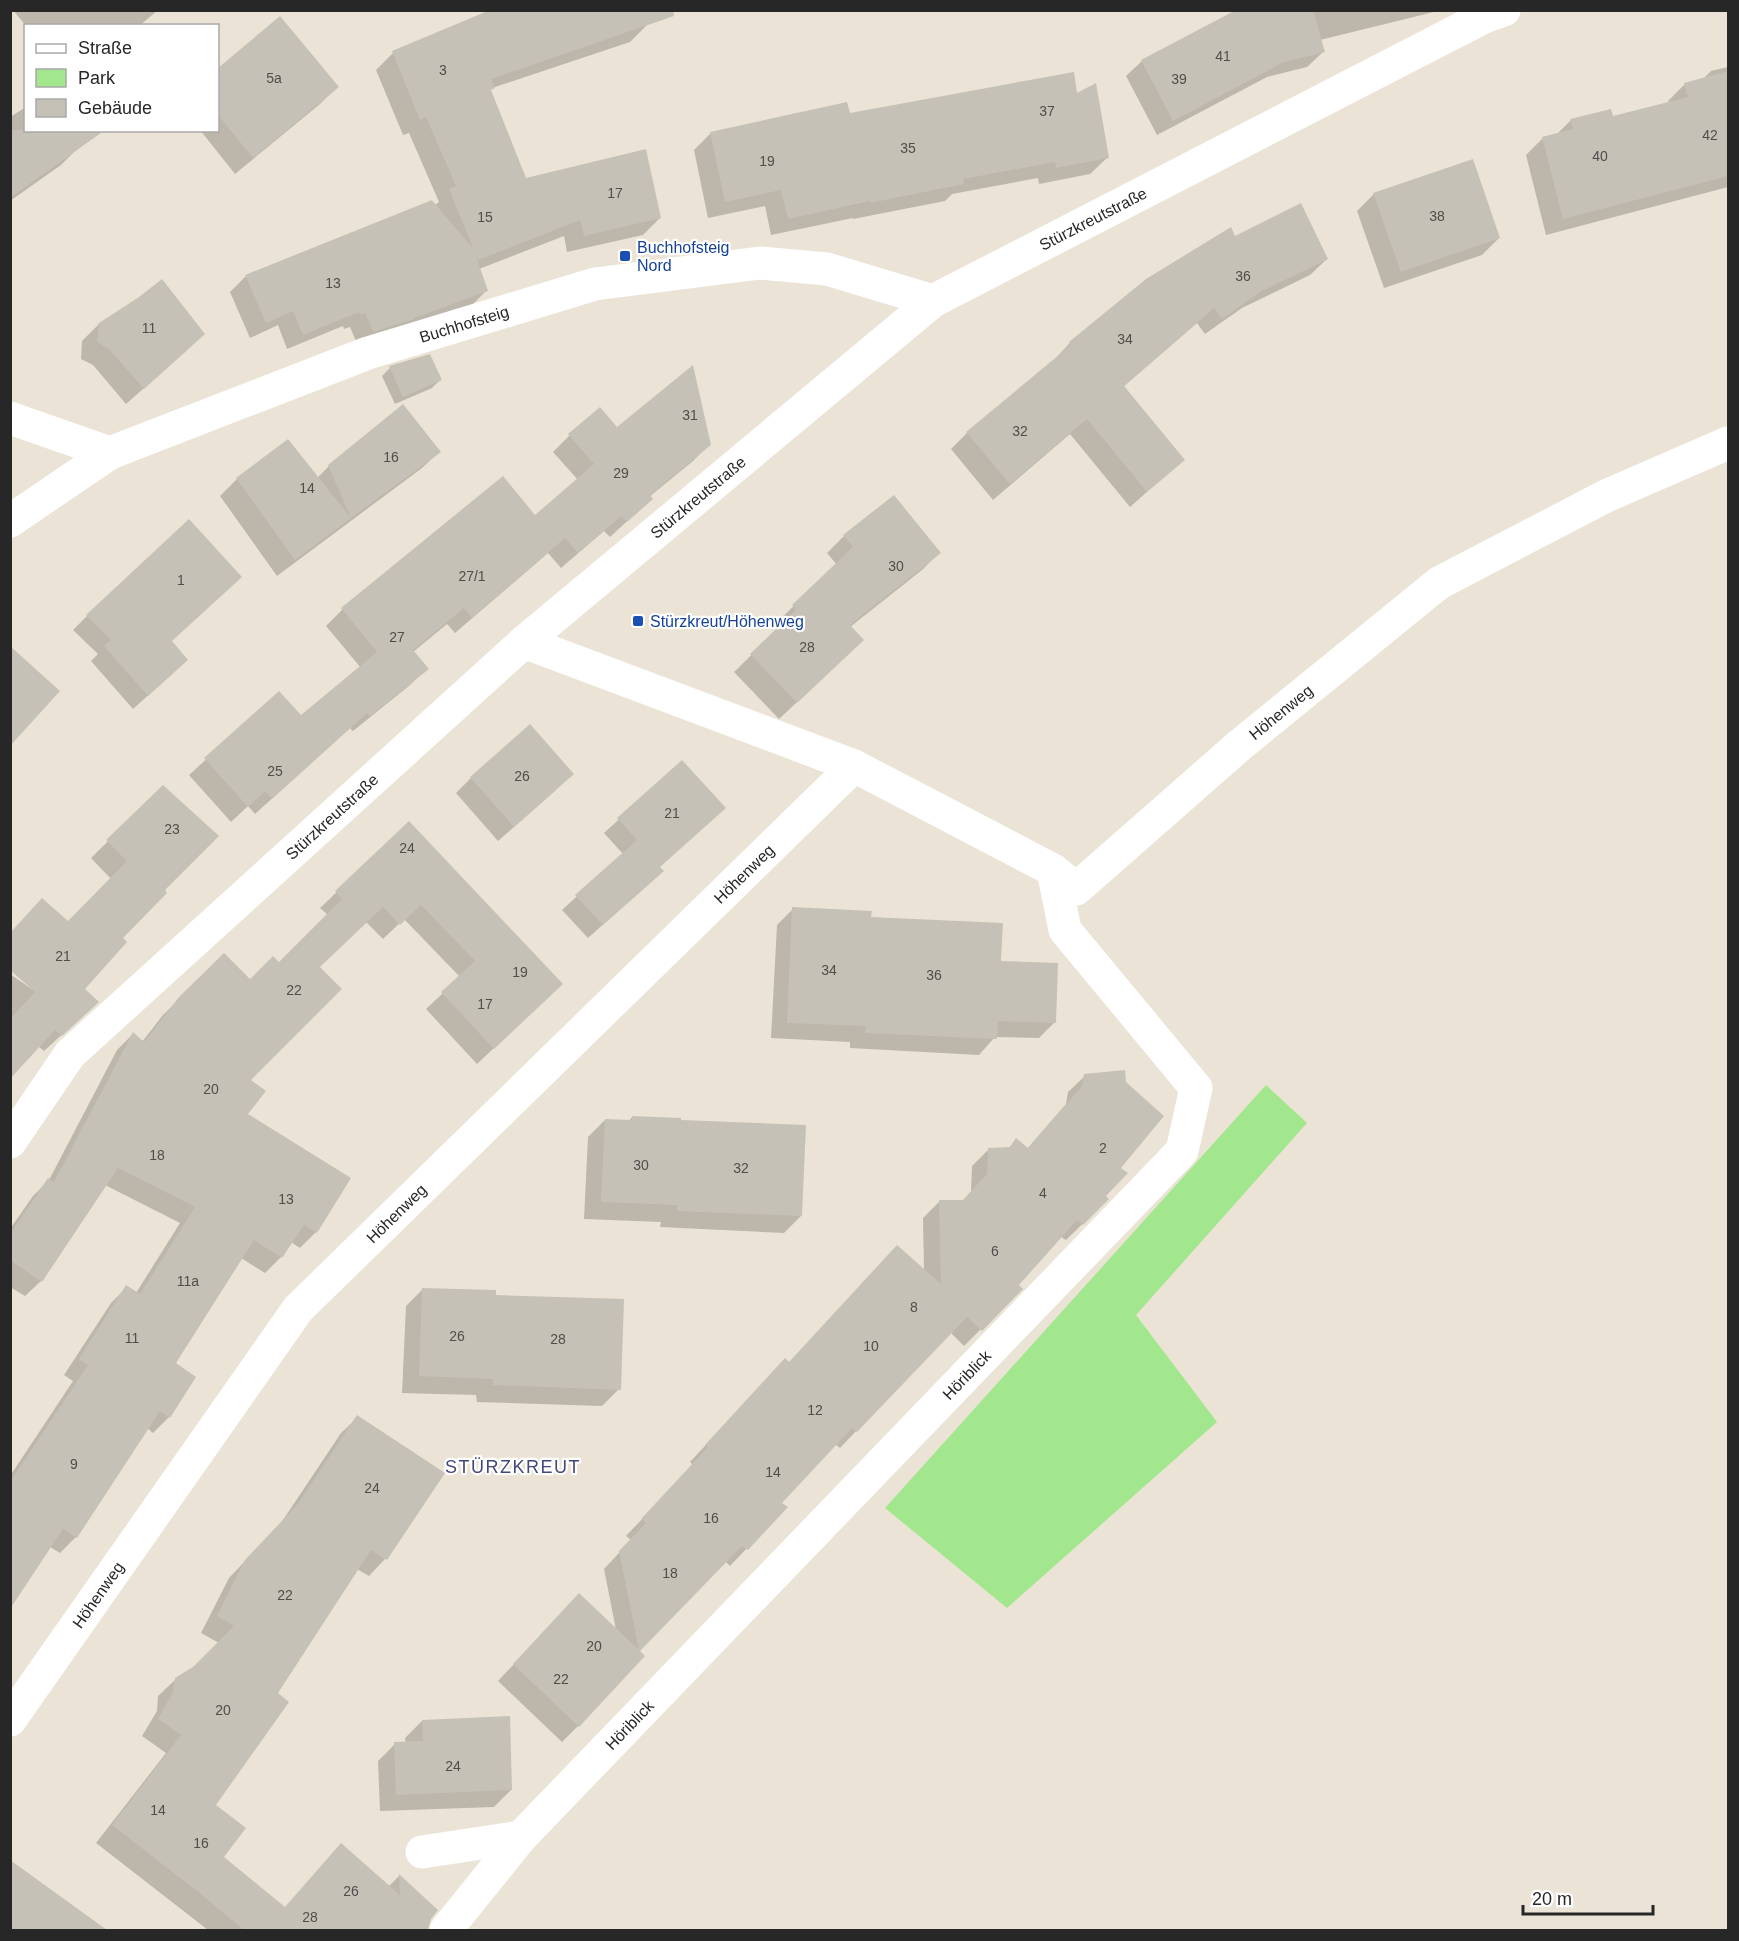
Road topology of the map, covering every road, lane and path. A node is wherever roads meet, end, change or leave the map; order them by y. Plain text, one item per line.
1 (1504, 10) edge
2 (933, 301) junction
3 (10, 418) edge
4 (1728, 443) edge
5 (110, 453) junction
6 (10, 521) edge
7 (524, 642) junction
8 (854, 766) junction
9 (1053, 870) junction
10 (10, 1142) edge
11 (10, 1720) edge
12 (521, 1837) junction
13 (422, 1852) dead end
14 (446, 1930) edge

1 - 2 street, Stürzkreutstraße
2 - 5 street, Buchhofsteig
2 - 7 street, Stürzkreutstraße
3 - 5 street
4 - 9 street, Höhenweg
5 - 6 street, Buchhofsteig
7 - 8 street, Höhenweg
7 - 10 street, Stürzkreutstraße
8 - 9 street, Höhenweg
8 - 11 street, Höhenweg
9 - 12 street, Höriblick
12 - 13 street
12 - 14 street, Höriblick

